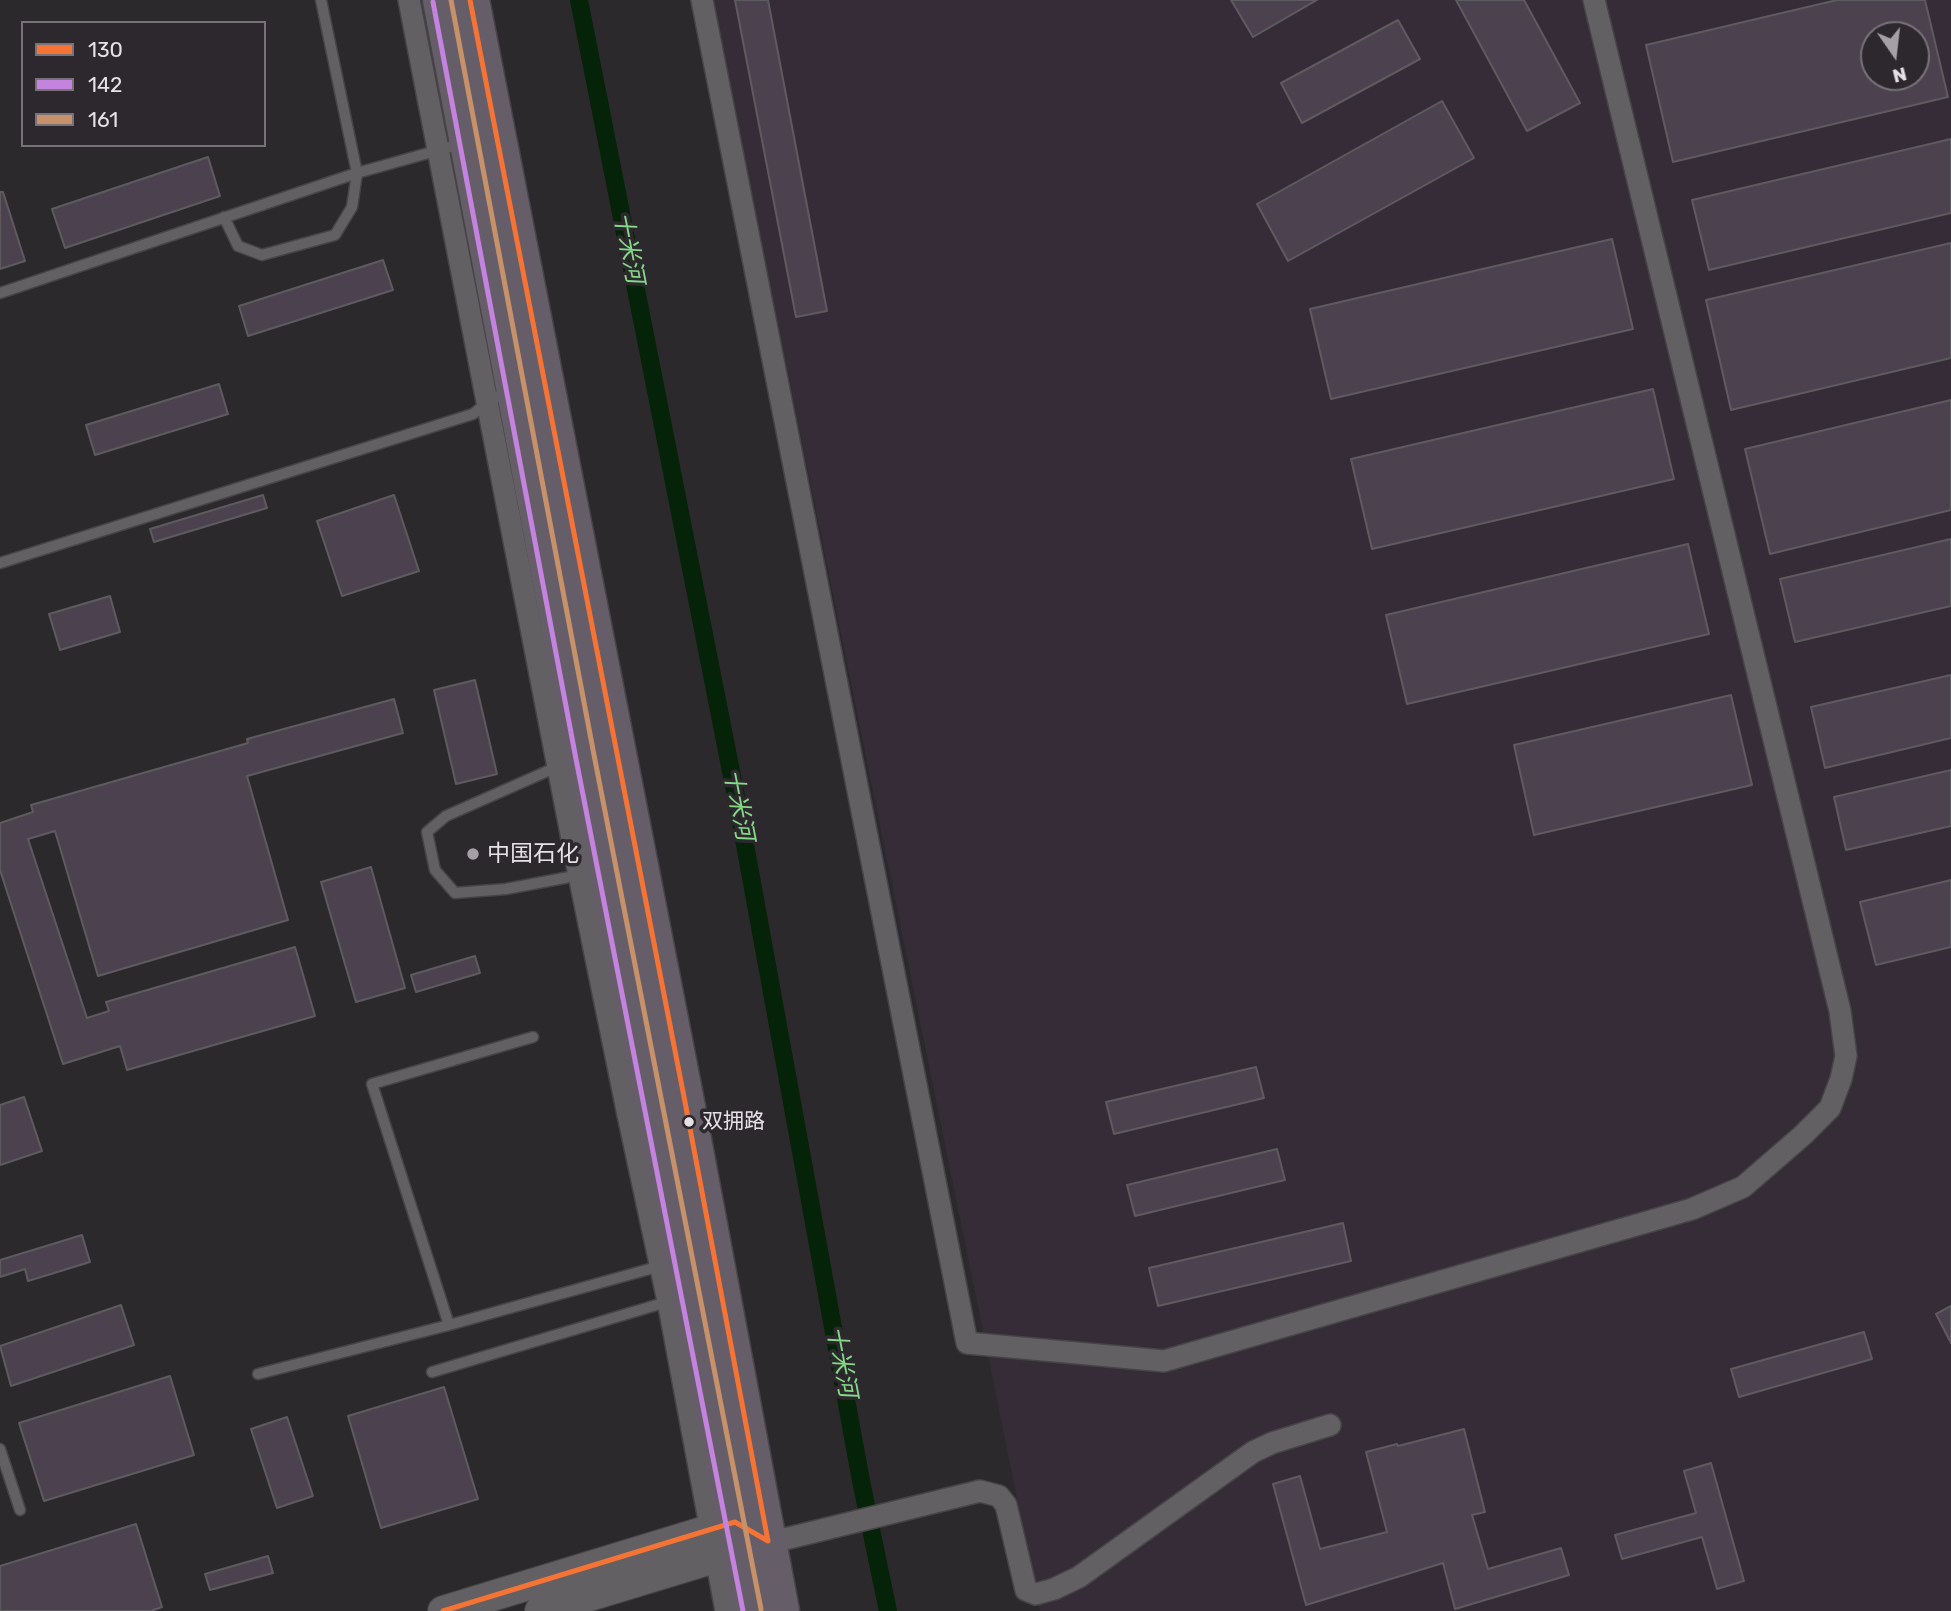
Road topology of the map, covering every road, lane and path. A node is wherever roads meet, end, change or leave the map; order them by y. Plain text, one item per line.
1 (321, 0) edge
2 (410, 0) edge
3 (442, 0) edge
4 (470, 0) edge
5 (702, 0) edge
6 (1594, 0) edge
7 (468, 142) junction
8 (357, 173) junction
9 (224, 217) junction
10 (0, 293) edge
11 (501, 394) junction
12 (0, 563) edge
13 (572, 762) junction
14 (593, 871) junction
15 (533, 1037) dead end
16 (690, 1279) junction
17 (449, 1325) junction
18 (432, 1372) dead end
19 (258, 1374) dead end
20 (1330, 1425) dead end
21 (0, 1449) edge
22 (20, 1510) dead end
23 (734, 1540) junction
24 (443, 1611) edge
25 (540, 1611) edge
26 (726, 1611) edge
27 (752, 1611) edge
28 (780, 1611) edge

1 - 8 lane
2 - 7 street
3 - 7 highway
4 - 7 highway
5 - 6 street
7 - 8 lane
7 - 11 highway
7 - 16 highway
8 - 9 lane
8 - 9 lane
9 - 10 lane
11 - 12 lane
11 - 13 highway
13 - 14 highway
13 - 14 lane
14 - 16 highway
15 - 17 lane
16 - 17 lane
16 - 18 lane
16 - 23 highway
17 - 19 lane
20 - 23 street
21 - 22 lane
23 - 24 main road
23 - 25 main road
23 - 26 street
23 - 27 highway
23 - 28 highway

